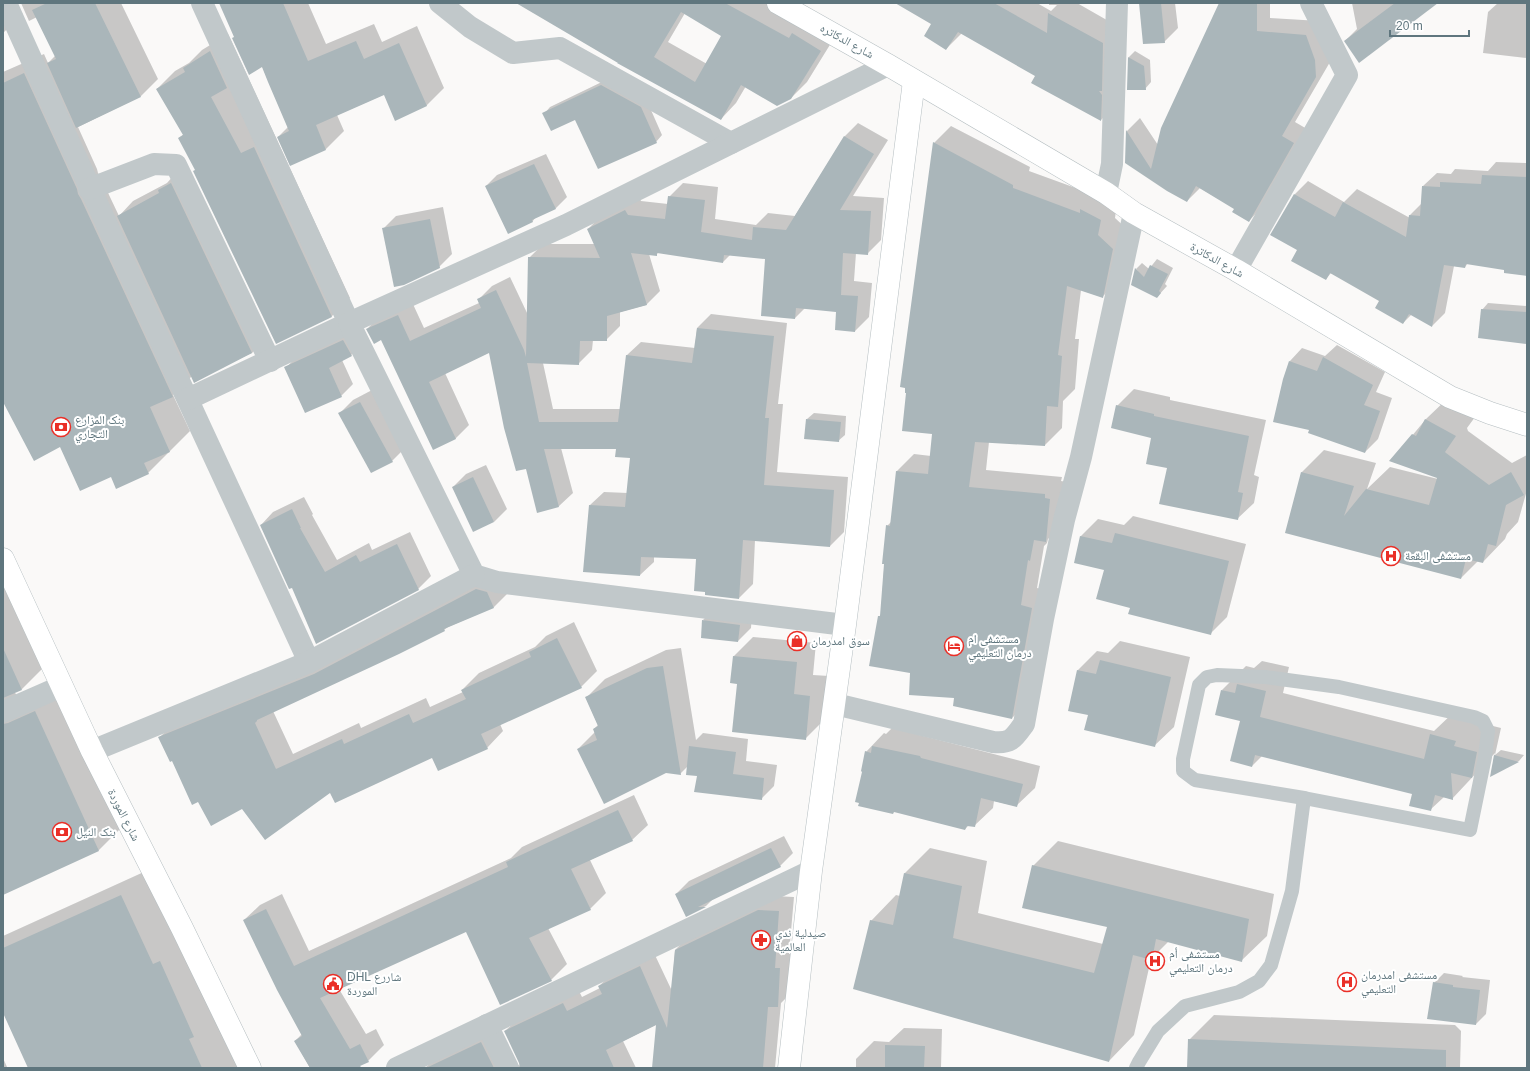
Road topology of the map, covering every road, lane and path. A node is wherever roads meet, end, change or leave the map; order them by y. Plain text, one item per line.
1 (6, 3) edge
2 (202, 3) edge
3 (440, 3) edge
4 (778, 3) edge
5 (1117, 3) edge
6 (1311, 3) edge
7 (888, 65) junction
8 (914, 81) junction
9 (730, 143) junction
10 (89, 188) junction
11 (1106, 194) junction
12 (1134, 213) junction
13 (1236, 270) junction
14 (349, 323) junction
15 (270, 361) junction
16 (188, 400) junction
17 (1527, 425) edge
18 (3, 559) edge
19 (474, 576) junction
20 (845, 625) junction
21 (308, 662) junction
22 (62, 686) junction
23 (835, 704) junction
24 (3, 712) edge
25 (92, 751) junction
26 (1304, 798) junction
27 (811, 871) junction
28 (487, 1025) junction
29 (250, 1068) edge
30 (397, 1068) edge
31 (508, 1068) edge
32 (789, 1068) edge
33 (1136, 1068) edge

1 - 10 street
2 - 14 street
3 - 9 street
4 - 7 street, شارع الدكاتره
5 - 11 street
6 - 13 street
7 - 8 street, شارع الدكاتره
7 - 9 street
8 - 11 street, شارع الدكاترة
8 - 20 street
9 - 14 street
10 - 15 street
10 - 16 street
11 - 12 street, شارع الدكاترة
12 - 13 street, شارع الدكاترة
12 - 23 street
13 - 17 street, شارع الدكاترة
14 - 15 street
14 - 19 street
15 - 16 street
16 - 21 street
18 - 22 street, شارع الموردة
19 - 20 street
19 - 21 street
20 - 23 street
21 - 25 street
22 - 24 street
22 - 25 street, شارع الموردة
23 - 27 street
25 - 29 street, شارع الموردة
26 - 26 lane
26 - 33 lane
27 - 28 street
27 - 32 street
28 - 30 street
28 - 31 street

